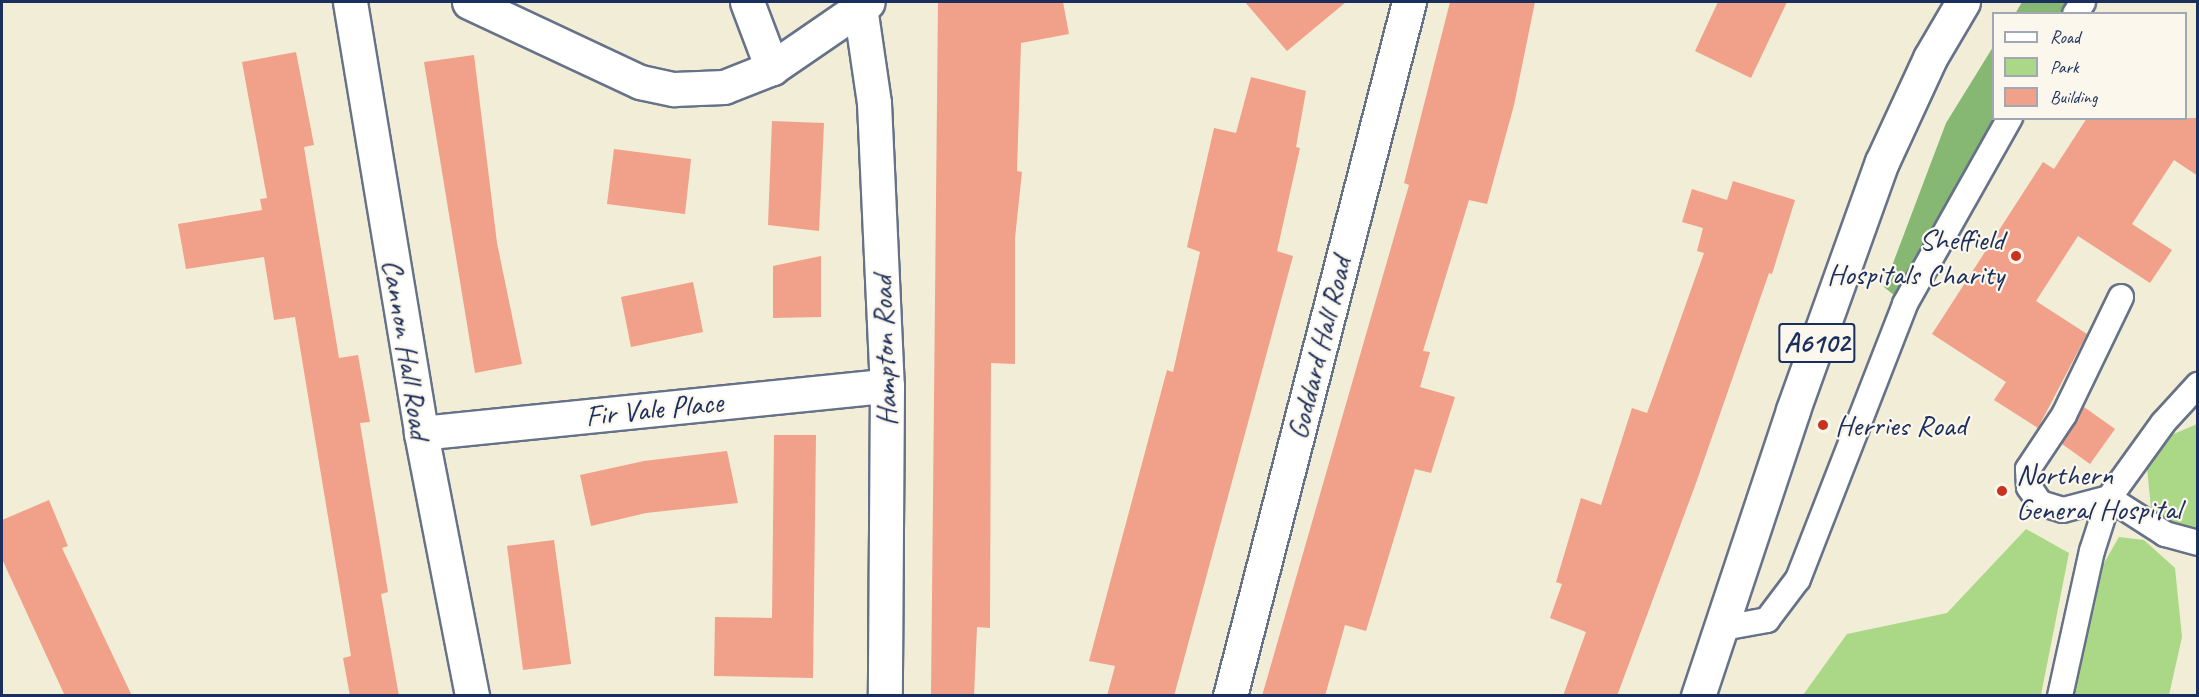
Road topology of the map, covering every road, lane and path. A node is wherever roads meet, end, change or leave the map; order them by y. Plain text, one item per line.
1 (350, 2) edge
2 (469, 2) edge
3 (747, 2) edge
4 (1409, 2) edge
5 (1963, 2) edge
6 (864, 4) edge
7 (772, 68) junction
8 (2009, 120) edge
9 (2121, 297) dead end
10 (2198, 385) edge
11 (887, 386) junction
12 (421, 433) junction
13 (2109, 498) junction
14 (2198, 543) edge
15 (1723, 628) junction
16 (472, 696) edge
17 (885, 696) edge
18 (1230, 696) edge
19 (1698, 696) edge
20 (2060, 696) edge

1 - 12 street, Cannon Hall Road
2 - 7 street
3 - 7 street
4 - 18 street, Goddard Hall Road
5 - 15 street, A6102
6 - 7 street
6 - 11 street, Hampton Road
8 - 15 lane
9 - 13 lane
10 - 13 lane
11 - 12 street, Fir Vale Place
11 - 17 street, Hampton Road
12 - 16 street, Cannon Hall Road
13 - 14 lane
13 - 20 lane
15 - 19 street, A6102

